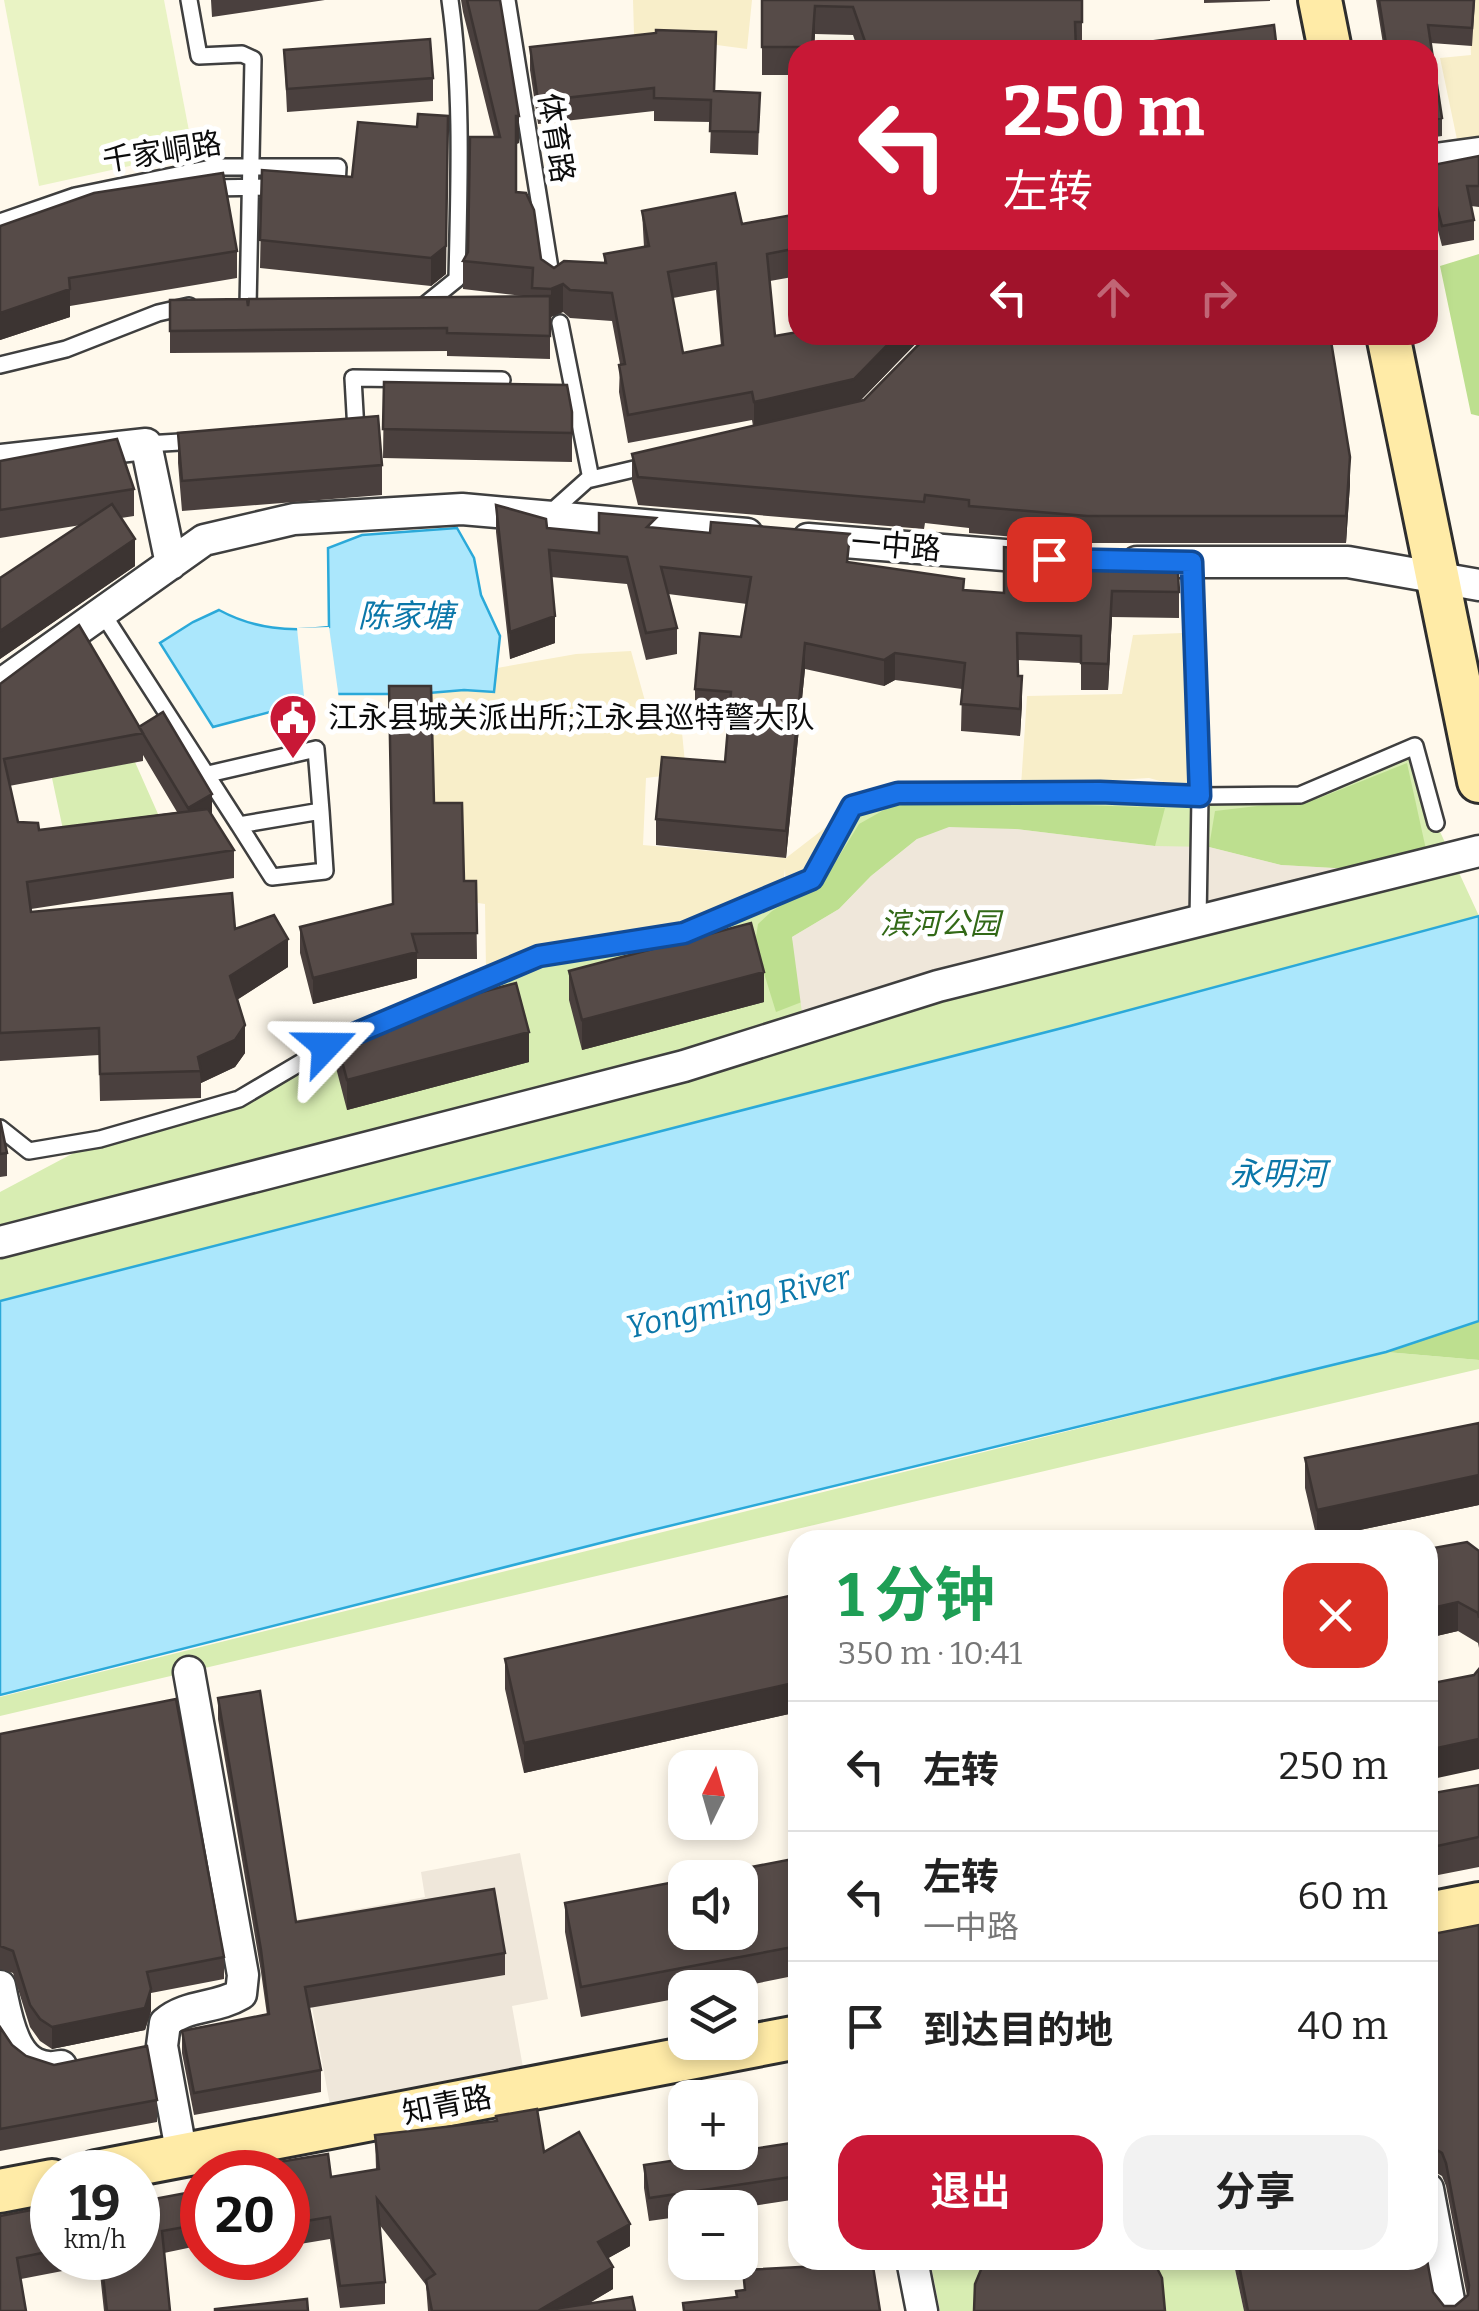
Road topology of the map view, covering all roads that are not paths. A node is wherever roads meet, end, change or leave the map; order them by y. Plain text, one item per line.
1 (188, 0) edge
2 (450, 0) edge
3 (507, 0) edge
4 (1320, 0) edge
5 (1328, 40) edge
6 (1479, 153) edge
7 (1438, 159) edge
8 (252, 167) junction
9 (252, 186) junction
10 (181, 192) edge
11 (163, 196) edge
12 (90, 210) edge
13 (0, 222) edge
14 (552, 285) edge
15 (201, 306) edge
16 (267, 307) edge
17 (400, 309) edge
18 (560, 323) dead end
19 (1390, 345) edge
20 (0, 365) edge
21 (502, 380) edge
22 (337, 432) edge
23 (222, 439) edge
24 (146, 444) junction
25 (0, 460) edge
26 (660, 463) edge
27 (592, 479) junction
28 (546, 517) junction
29 (1066, 560) edge
30 (1104, 562) edge
31 (1192, 562) junction
32 (171, 564) junction
33 (1438, 576) junction
34 (1479, 585) edge
35 (103, 614) junction
36 (0, 684) edge
37 (204, 774) junction
38 (1479, 779) edge
39 (1200, 796) junction
40 (321, 812) junction
41 (1436, 824) dead end
42 (239, 826) junction
43 (1479, 851) edge
44 (1479, 866) edge
45 (1198, 921) junction
46 (381, 1023) edge
47 (363, 1031) edge
48 (706, 1060) junction
49 (0, 1128) edge
50 (0, 1242) edge
51 (189, 1672) dead end
52 (1479, 1904) edge
53 (1438, 1912) edge
54 (0, 1986) edge
55 (788, 2040) edge
56 (162, 2046) junction
57 (124, 2053) edge
58 (87, 2061) edge
59 (181, 2150) edge
60 (213, 2150) edge
61 (30, 2185) edge
62 (0, 2191) edge
63 (1438, 2242) edge
64 (914, 2270) edge
65 (922, 2311) edge
66 (1451, 2311) edge

1 - 8 lane
2 - 17 lane
3 - 14 lane, 体育路
4 - 5 main road
6 - 7 street
8 - 9 lane
8 - 9 lane, 千家峒路
8 - 13 lane, 千家峒路
9 - 10 lane, 千家峒路
9 - 16 lane
11 - 12 lane, 千家峒路
15 - 20 lane
18 - 27 lane
19 - 33 main road
21 - 22 lane
23 - 24 lane
24 - 25 street
24 - 32 street
26 - 27 lane
27 - 28 lane
28 - 29 street, 一中路
28 - 32 street, 一中路
30 - 31 street
31 - 33 street
31 - 39 lane
32 - 35 street, 一中路
33 - 34 street
33 - 38 main road
35 - 36 street, 一中路
35 - 37 lane
37 - 40 lane
37 - 42 lane
39 - 41 lane
39 - 45 lane
39 - 46 lane
40 - 42 lane
40 - 42 lane
43 - 45 street
44 - 48 street
45 - 48 street
47 - 49 lane
48 - 50 street
51 - 56 street
52 - 53 main road
54 - 58 street
55 - 60 main road, 知青路
56 - 57 street
56 - 59 street
61 - 62 main road
63 - 66 street
64 - 65 street

